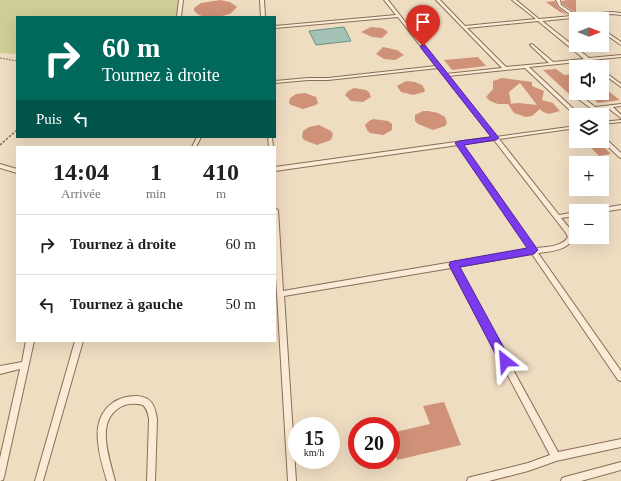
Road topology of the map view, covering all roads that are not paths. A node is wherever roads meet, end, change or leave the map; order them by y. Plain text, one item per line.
1 (181, 0) edge
2 (262, 0) edge
3 (386, 0) edge
4 (438, 0) edge
5 (514, 0) edge
6 (558, 0) edge
7 (570, 12) edge
8 (609, 13) edge
9 (621, 14) edge
10 (179, 16) edge
11 (263, 16) edge
12 (399, 16) junction
13 (569, 17) edge
14 (538, 20) junction
15 (276, 27) edge
16 (464, 27) junction
17 (609, 35) edge
18 (621, 44) edge
19 (532, 45) dead end
20 (621, 56) edge
21 (588, 60) joint
22 (569, 62) edge
23 (552, 63) junction
24 (526, 66) junction
25 (439, 67) junction
26 (505, 68) junction
27 (445, 75) junction
28 (609, 77) edge
29 (276, 82) edge
30 (621, 86) edge
31 (584, 100) edge
32 (620, 105) edge
33 (609, 106) junction
34 (571, 108) edge
35 (621, 117) edge
36 (621, 121) edge
37 (609, 123) edge
38 (569, 128) edge
39 (496, 138) junction
40 (459, 143) junction
41 (609, 145) edge
42 (621, 156) edge
43 (0, 166) edge
44 (276, 169) edge
45 (16, 171) edge
46 (621, 207) edge
47 (609, 209) edge
48 (569, 215) edge
49 (557, 217) junction
50 (276, 227) edge
51 (534, 250) junction
52 (454, 265) junction
53 (280, 294) junction
54 (30, 342) edge
55 (79, 342) edge
56 (24, 365) junction
57 (0, 370) edge
58 (621, 377) edge
59 (621, 443) edge
60 (556, 457) junction
61 (621, 466) edge
62 (0, 476) edge
63 (39, 481) edge
64 (111, 481) edge
65 (151, 481) edge
66 (292, 481) edge
67 (470, 481) edge
68 (567, 481) edge

1 - 10 lane
2 - 11 lane
3 - 12 lane
4 - 16 lane
5 - 14 lane
6 - 7 lane
8 - 9 lane
12 - 15 lane
12 - 25 lane
13 - 14 lane
14 - 16 lane
14 - 21 lane
16 - 26 lane
17 - 18 lane
19 - 23 lane
20 - 21 lane
22 - 23 lane
23 - 24 lane
24 - 26 lane
24 - 34 lane
25 - 27 lane
25 - 29 lane
26 - 27 lane
27 - 39 lane
28 - 30 lane
31 - 33 lane
32 - 33 lane
33 - 35 lane
36 - 37 lane
38 - 39 lane
39 - 40 lane
39 - 49 lane
40 - 44 lane
40 - 51 lane
41 - 42 lane
43 - 45 lane
46 - 47 lane
48 - 49 lane
49 - 51 lane
50 - 53 lane
51 - 52 lane
51 - 58 lane
52 - 53 lane
52 - 60 lane
53 - 66 lane
54 - 56 lane
55 - 63 lane
56 - 57 lane
56 - 62 lane
59 - 60 lane
60 - 67 lane
61 - 68 lane
64 - 65 lane

